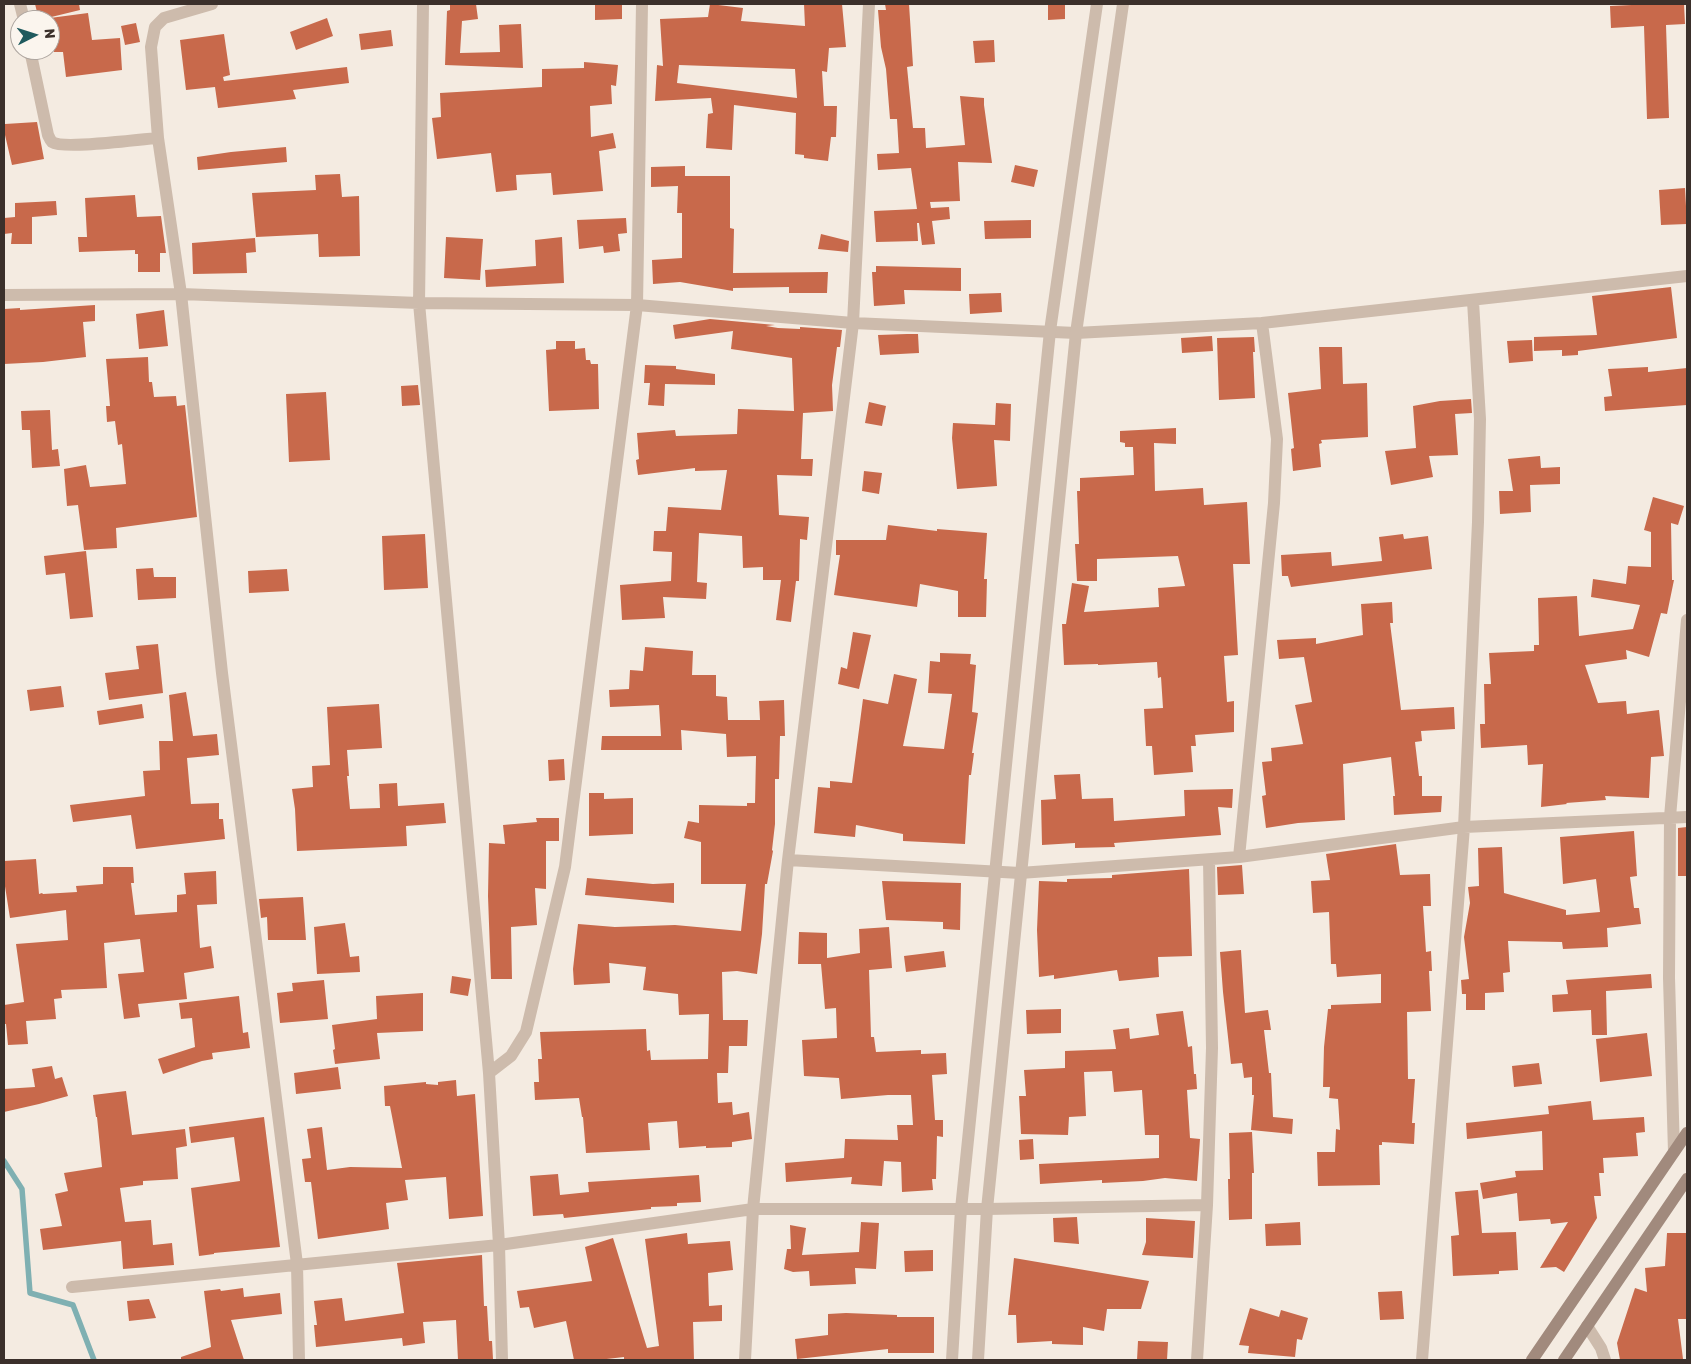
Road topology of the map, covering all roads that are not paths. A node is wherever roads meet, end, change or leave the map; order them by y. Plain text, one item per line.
1 (212, 4) edge
2 (423, 4) edge
3 (642, 4) edge
4 (869, 4) edge
5 (1097, 4) edge
6 (1123, 4) edge
7 (32, 60) edge
8 (158, 138) junction
9 (1687, 276) edge
10 (181, 294) junction
11 (4, 295) edge
12 (1472, 301) junction
13 (419, 304) junction
14 (637, 305) junction
15 (853, 322) junction
16 (1262, 324) junction
17 (1050, 331) junction
18 (1076, 332) junction
19 (1687, 620) edge
20 (1670, 817) junction
21 (1687, 817) edge
22 (1464, 827) junction
23 (1239, 857) junction
24 (788, 860) junction
25 (1209, 860) junction
26 (994, 871) junction
27 (1020, 872) junction
28 (489, 1073) junction
29 (1687, 1132) edge
30 (1674, 1152) junction
31 (1687, 1179) edge
32 (1207, 1205) junction
33 (753, 1209) junction
34 (961, 1209) junction
35 (987, 1209) junction
36 (499, 1245) junction
37 (297, 1264) junction
38 (72, 1287) dead end
39 (1587, 1326) junction
40 (299, 1360) edge
41 (502, 1360) edge
42 (745, 1360) edge
43 (952, 1360) edge
44 (978, 1360) edge
45 (1197, 1360) edge
46 (1422, 1360) edge
47 (1532, 1360) edge
48 (1564, 1360) edge
49 (1605, 1360) edge

1 - 8 street
2 - 13 street
3 - 14 street
4 - 15 street
5 - 17 street
6 - 18 street
7 - 8 street
8 - 10 street
9 - 12 street
10 - 11 street
10 - 13 street
10 - 37 street
12 - 16 street
12 - 22 street
13 - 14 street
13 - 28 street
14 - 15 street
14 - 28 street
15 - 17 street
15 - 24 street
16 - 18 street
16 - 23 street
17 - 18 street
17 - 26 street
18 - 27 street
19 - 20 street
20 - 21 street
20 - 22 street
20 - 30 street
22 - 23 street
22 - 46 street
23 - 25 street
24 - 26 street
24 - 33 street
25 - 27 street
25 - 32 street
26 - 27 street
26 - 34 street
27 - 35 street
28 - 36 street
29 - 30 main road
30 - 47 main road
31 - 39 main road
32 - 35 street
32 - 45 street
33 - 34 street
33 - 36 street
33 - 42 street
34 - 35 street
34 - 43 street
35 - 44 street
36 - 37 street
36 - 41 street
37 - 38 street
37 - 40 street
39 - 48 main road
39 - 49 street

